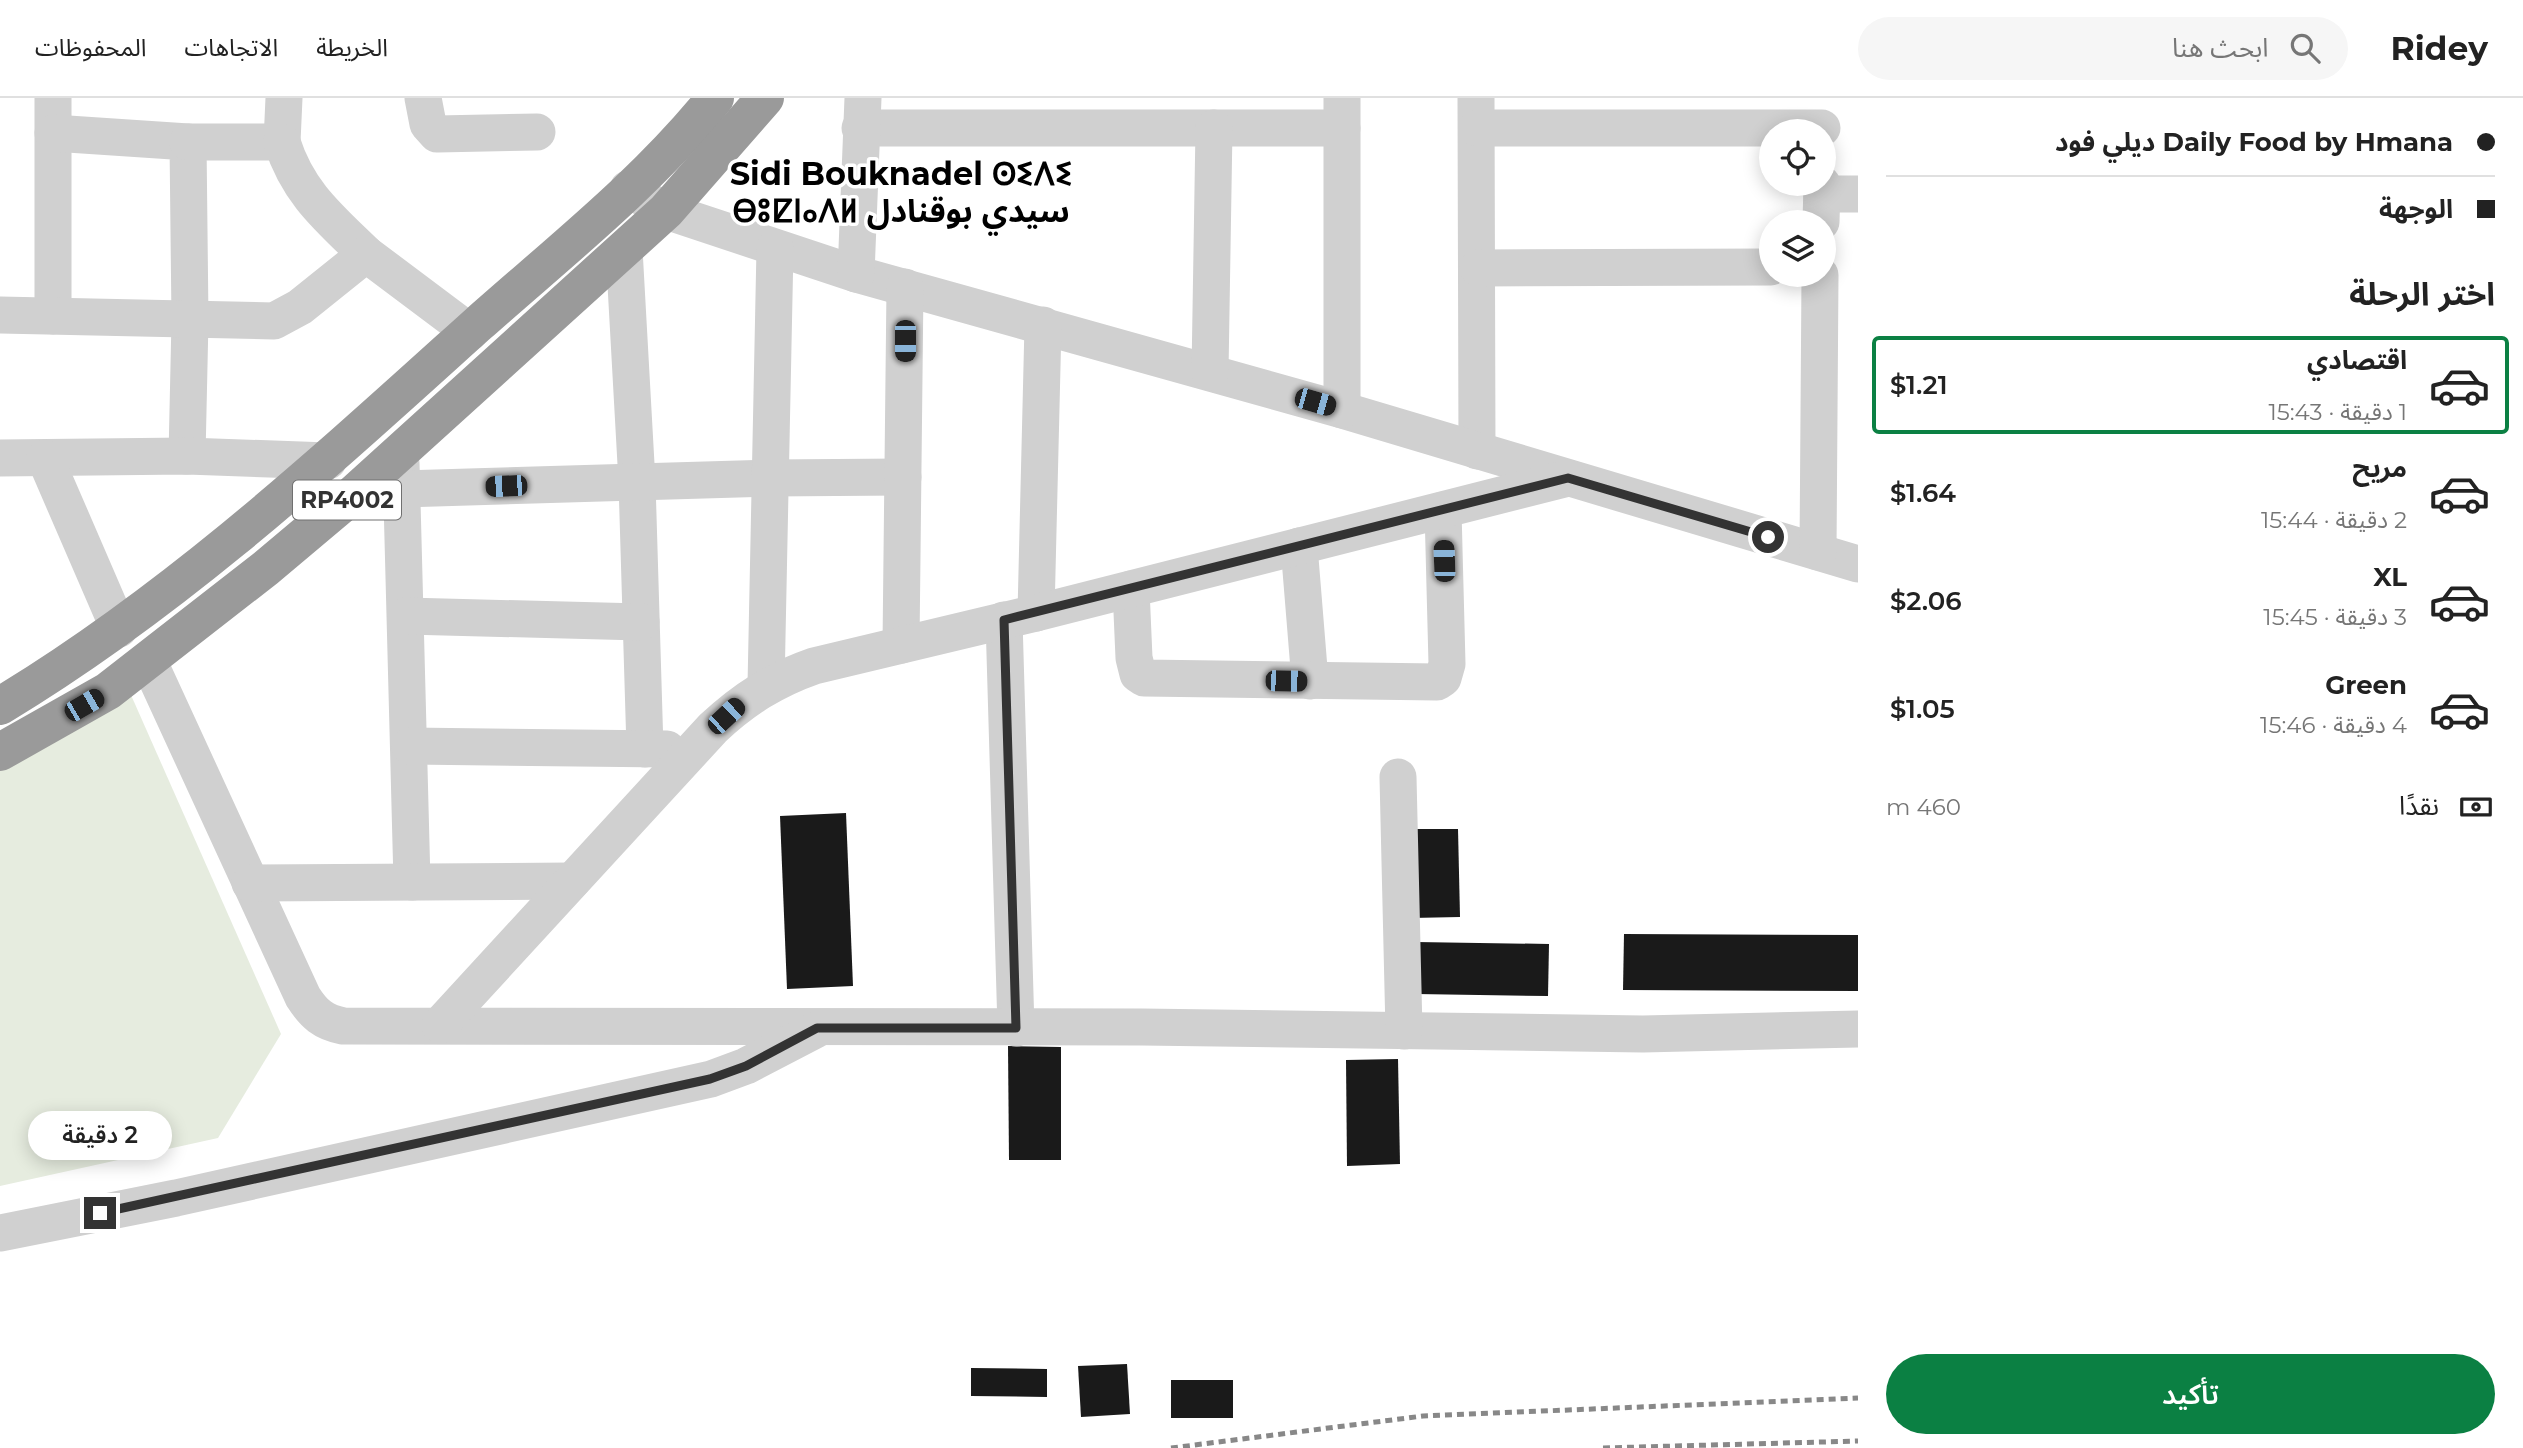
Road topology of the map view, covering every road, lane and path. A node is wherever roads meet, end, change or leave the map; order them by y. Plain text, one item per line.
1 (284, 98) edge
2 (423, 98) edge
3 (715, 98) edge
4 (765, 98) edge
5 (862, 113) edge
6 (1116, 113) edge
7 (1342, 113) edge
8 (1476, 113) edge
9 (53, 116) edge
10 (1821, 119) edge
11 (1214, 128) junction
12 (537, 132) dead end
13 (188, 142) junction
14 (282, 142) junction
15 (628, 189) junction
16 (1858, 194) edge
17 (1821, 200) edge
18 (666, 211) junction
19 (775, 248) junction
20 (624, 249) junction
21 (366, 254) junction
22 (1759, 267) edge
23 (1478, 268) junction
24 (856, 274) junction
25 (905, 287) junction
26 (1820, 287) edge
27 (0, 315) edge
28 (53, 317) junction
29 (190, 320) junction
30 (1043, 325) junction
31 (470, 332) junction
32 (1210, 372) junction
33 (1342, 410) junction
34 (1477, 452) junction
35 (187, 456) junction
36 (0, 458) edge
37 (45, 458) junction
38 (328, 461) junction
39 (401, 471) junction
40 (903, 477) junction
41 (769, 478) junction
42 (1568, 478) junction
43 (637, 482) junction
44 (1443, 510) junction
45 (1299, 546) junction
46 (1818, 552) junction
47 (1858, 564) edge
48 (1131, 589) junction
49 (406, 616) junction
50 (1020, 617) junction
51 (641, 622) junction
52 (119, 629) junction
53 (901, 645) junction
54 (148, 660) junction
55 (1310, 681) junction
56 (766, 686) junction
57 (0, 706) edge
58 (410, 746) junction
59 (645, 749) junction
60 (693, 750) junction
61 (0, 752) edge
62 (1398, 777) dead end
63 (572, 881) junction
64 (412, 882) junction
65 (250, 883) junction
66 (440, 1025) junction
67 (817, 1028) junction
68 (1016, 1028) junction
69 (1858, 1029) edge
70 (1404, 1031) junction
71 (0, 1233) edge

1 - 14 street
2 - 12 street
3 - 15 highway, RP4002
4 - 18 highway, RP4002
5 - 6 street
5 - 24 street
6 - 11 street
7 - 11 street
7 - 33 street
8 - 10 street
8 - 23 street
9 - 13 street
9 - 28 street
11 - 32 street
13 - 14 street
13 - 29 street
14 - 21 street
15 - 18 street
15 - 31 highway, RP4002
16 - 17 street
18 - 19 street
18 - 20 highway, RP4002
19 - 24 street
19 - 41 street
20 - 39 highway, RP4002
20 - 43 street
21 - 29 street
21 - 31 street
22 - 23 street
23 - 34 street
24 - 25 street
25 - 30 street
25 - 40 street
26 - 46 street
27 - 28 street
28 - 29 street
29 - 35 street
30 - 32 street
30 - 50 street
31 - 38 highway, RP4002
32 - 33 street
33 - 34 street
34 - 42 street
35 - 37 street
35 - 38 street
36 - 37 street
37 - 52 street
38 - 52 highway, RP4002
39 - 43 street
39 - 49 street
39 - 54 highway, RP4002
40 - 41 street
40 - 53 street
41 - 43 street
41 - 56 street
42 - 44 street
42 - 46 street
43 - 51 street
44 - 45 street
44 - 55 street
45 - 48 street
45 - 55 street
46 - 47 street
48 - 50 street
48 - 55 street
49 - 51 street
49 - 58 street
50 - 53 street
50 - 68 street
51 - 59 street
52 - 57 highway, RP4002
53 - 56 street
54 - 61 highway, RP4002
54 - 65 street
56 - 60 street
58 - 59 street
58 - 64 street
59 - 60 street
60 - 63 street
62 - 70 street
63 - 64 street
63 - 66 street
64 - 65 street
65 - 66 street
66 - 67 street
67 - 68 street
67 - 71 street
68 - 70 street
69 - 70 street

